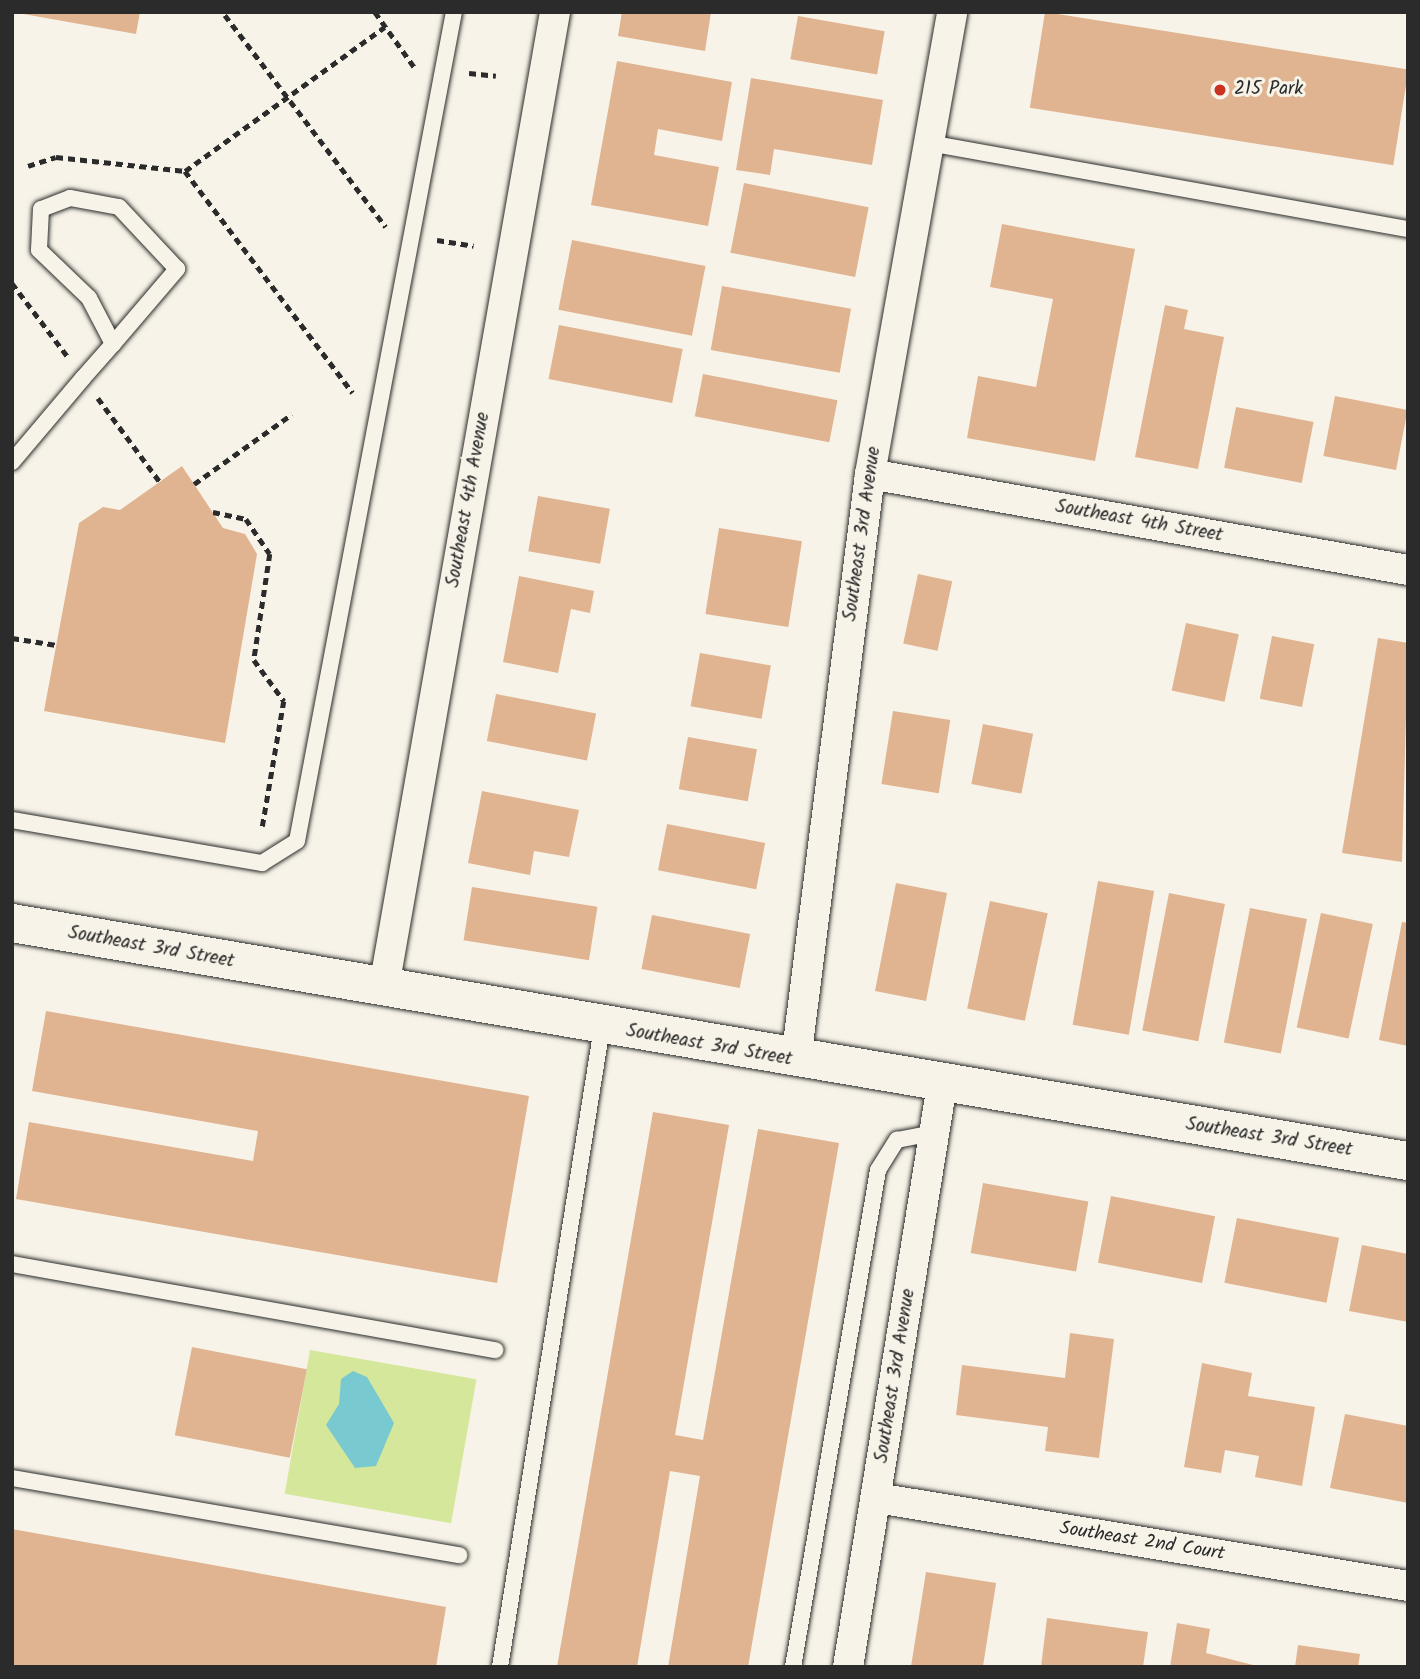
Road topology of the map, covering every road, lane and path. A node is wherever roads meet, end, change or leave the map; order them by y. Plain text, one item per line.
1 (454, 12) edge
2 (555, 12) edge
3 (952, 12) edge
4 (225, 15) dead end
5 (385, 27) dead end
6 (286, 96) junction
7 (929, 143) junction
8 (28, 166) dead end
9 (185, 171) junction
10 (1408, 229) edge
11 (412, 237) junction
12 (474, 246) dead end
13 (113, 344) junction
14 (292, 414) dead end
15 (376, 424) junction
16 (16, 451) edge
17 (870, 474) junction
18 (194, 484) dead end
19 (213, 512) dead end
20 (1408, 570) edge
21 (12, 638) edge
22 (56, 645) dead end
23 (12, 820) edge
24 (262, 830) dead end
25 (12, 923) edge
26 (384, 987) junction
27 (602, 1027) junction
28 (796, 1060) junction
29 (942, 1085) junction
30 (934, 1133) junction
31 (1408, 1161) edge
32 (12, 1264) edge
33 (495, 1350) dead end
34 (12, 1478) edge
35 (877, 1498) junction
36 (459, 1555) dead end
37 (1408, 1586) edge
38 (500, 1667) edge
39 (793, 1667) edge
40 (848, 1667) edge

1 - 11 lane
2 - 26 street, Southeast 4th Avenue
3 - 7 street, Southeast 3rd Avenue
4 - 6 path
5 - 6 path
6 - 9 path
6 - 11 path
7 - 10 lane
7 - 17 street, Southeast 3rd Avenue
8 - 9 path
9 - 15 path
11 - 12 path
11 - 15 lane
13 - 13 lane
13 - 16 lane
14 - 18 path
15 - 23 lane
17 - 20 street, Southeast 4th Street
17 - 28 street, Southeast 3rd Avenue
19 - 24 path
21 - 22 path
25 - 26 street, Southeast 3rd Street
26 - 27 street, Southeast 3rd Street
27 - 28 street, Southeast 3rd Street
27 - 38 lane
28 - 29 street, Southeast 3rd Street
29 - 30 street, Southeast 3rd Avenue
29 - 31 street, Southeast 3rd Street
30 - 35 street, Southeast 3rd Avenue
30 - 39 lane
32 - 33 lane
34 - 36 lane
35 - 37 street, Southeast 2nd Court
35 - 40 street, Southeast 3rd Avenue

